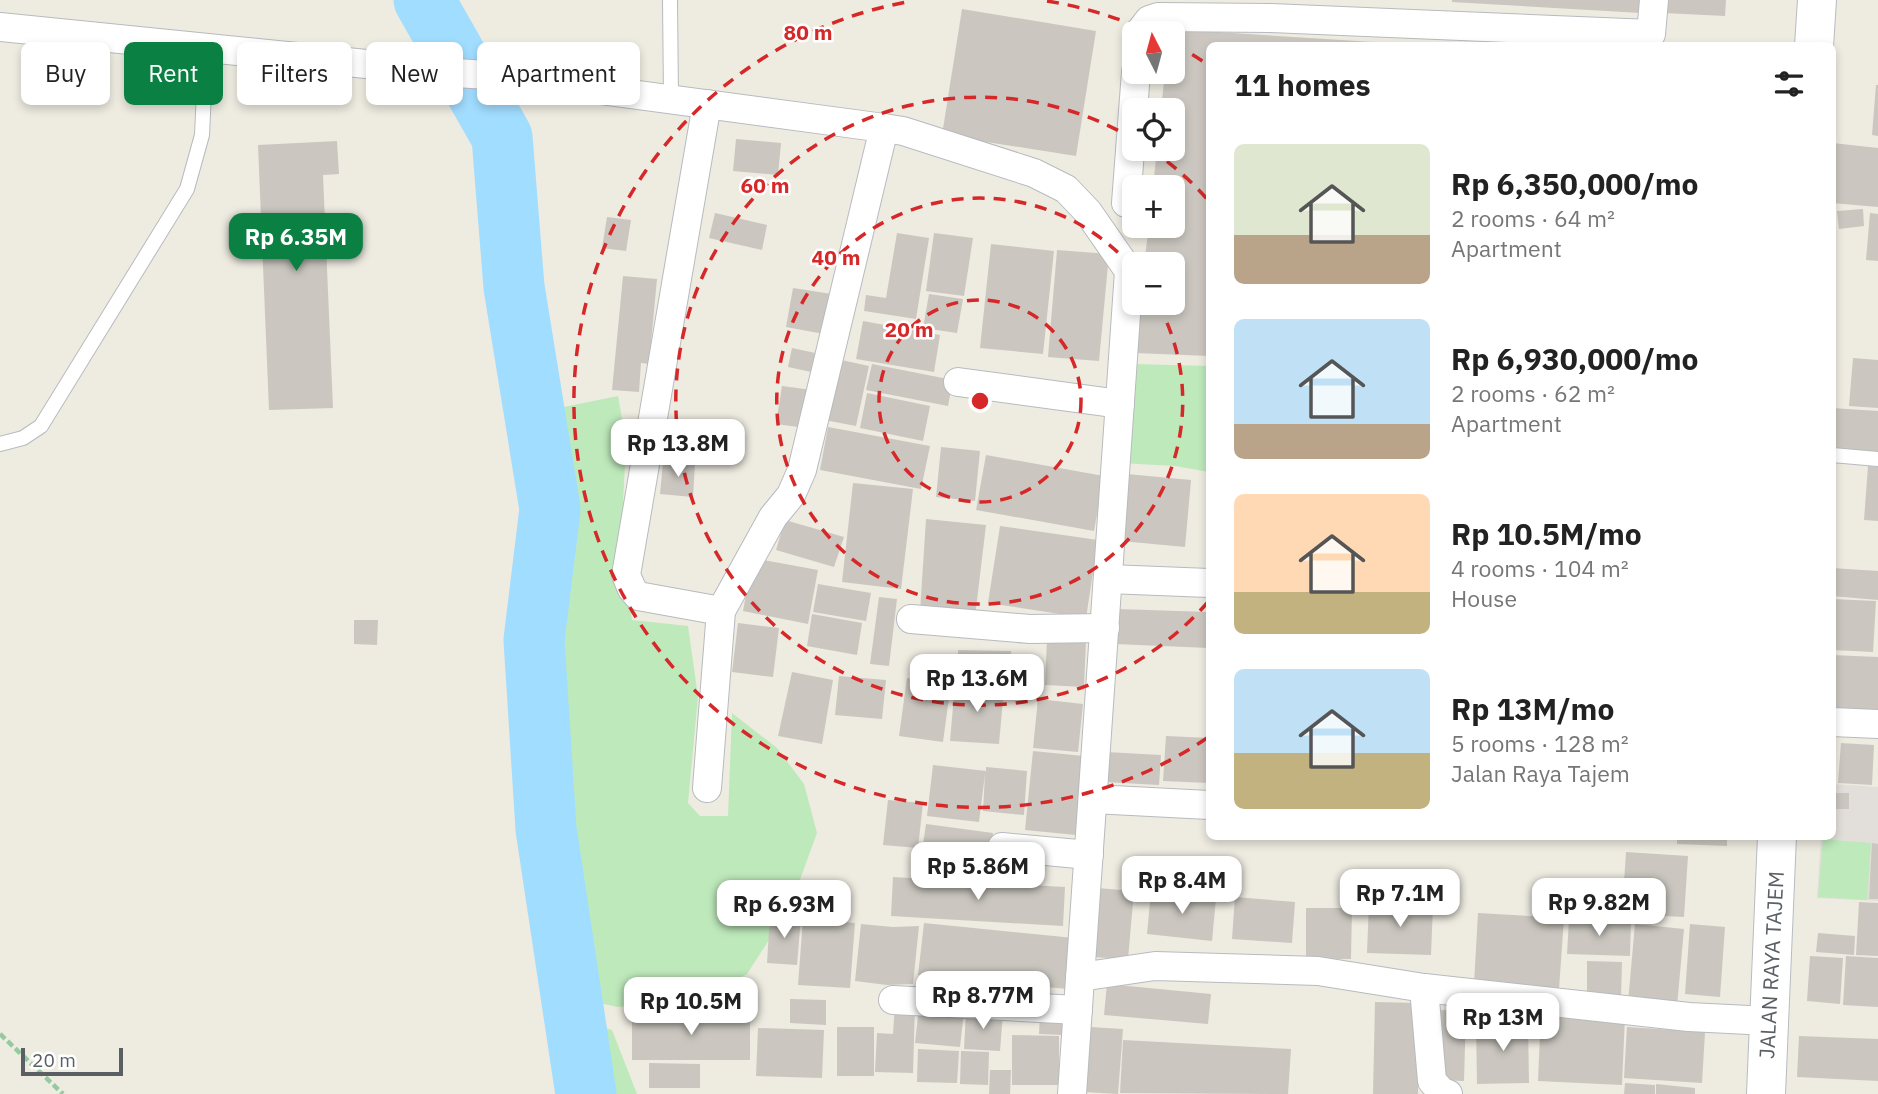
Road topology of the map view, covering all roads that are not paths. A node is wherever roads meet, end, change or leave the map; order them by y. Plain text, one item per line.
1 (670, 0) edge
2 (1654, 0) edge
3 (1817, 0) edge
4 (1148, 21) edge
5 (0, 27) edge
6 (147, 42) edge
7 (1814, 42) edge
8 (223, 50) edge
9 (1135, 84) edge
10 (671, 99) junction
11 (707, 104) junction
12 (203, 105) edge
13 (884, 128) junction
14 (1128, 175) edge
15 (958, 382) dead end
16 (1120, 404) junction
17 (0, 444) edge
18 (1836, 455) edge
19 (1878, 459) edge
20 (1108, 579) junction
21 (1206, 583) edge
22 (721, 611) junction
23 (911, 619) dead end
24 (1105, 628) junction
25 (1836, 722) edge
26 (1878, 724) edge
27 (707, 788) dead end
28 (1093, 799) junction
29 (1206, 805) edge
30 (1777, 840) edge
31 (1002, 847) dead end
32 (1089, 855) junction
33 (1080, 977) junction
34 (1424, 988) junction
35 (893, 1000) dead end
36 (1078, 1010) junction
37 (1769, 1021) junction
38 (1072, 1094) edge
39 (1448, 1094) edge
40 (1766, 1094) edge

1 - 10 lane
2 - 4 street
3 - 7 main road
5 - 6 street
8 - 10 street
9 - 14 street
10 - 11 street
11 - 13 street
11 - 22 street
12 - 17 lane
13 - 16 street
13 - 22 street
15 - 16 street
16 - 20 street
18 - 19 lane
20 - 21 street
20 - 24 street
22 - 27 street
23 - 24 street
24 - 28 street
25 - 26 street
28 - 29 street
28 - 32 street
30 - 37 main road, JALAN RAYA TAJEM
31 - 32 street
32 - 33 street
33 - 34 street
33 - 36 street
34 - 37 street
34 - 39 street
35 - 36 street
36 - 38 street
37 - 40 main road, JALAN RAYA TAJEM

